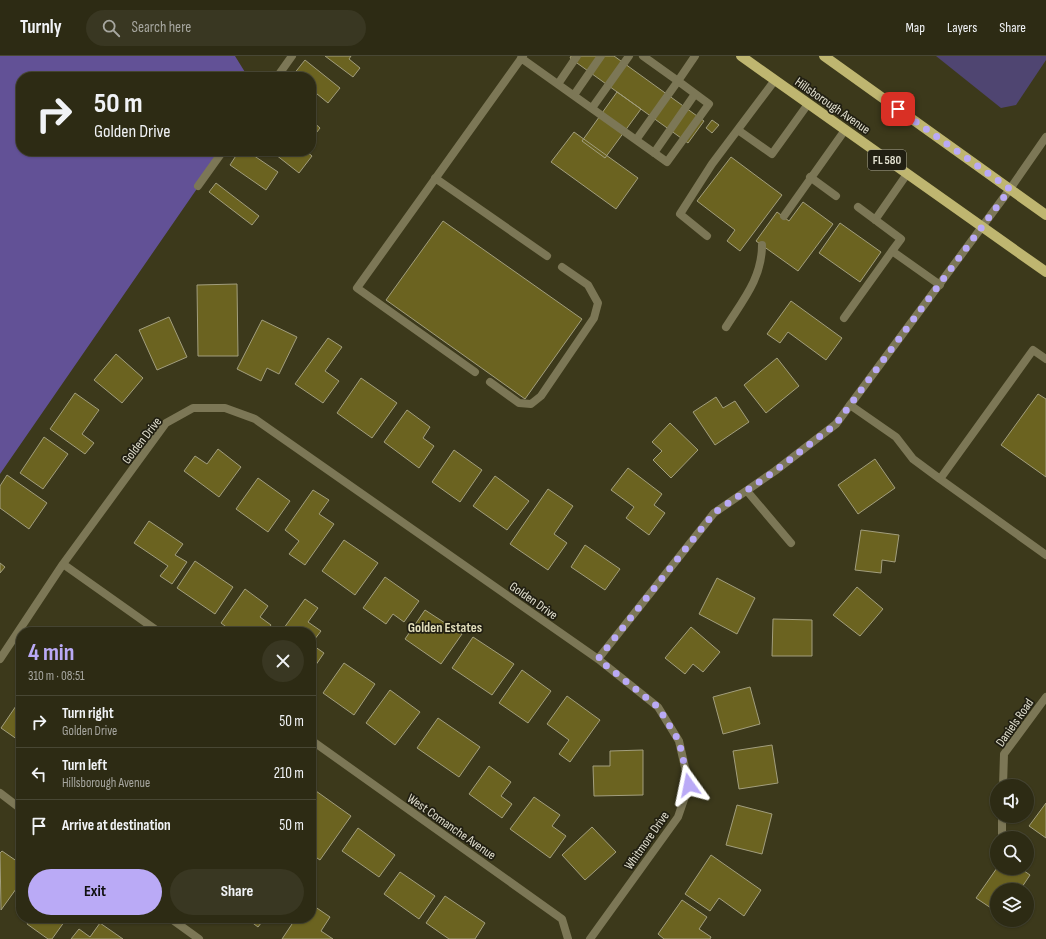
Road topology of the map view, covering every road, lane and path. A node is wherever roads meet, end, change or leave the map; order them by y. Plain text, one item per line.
1 (292, 56) edge
2 (577, 56) edge
3 (601, 56) edge
4 (629, 56) edge
5 (643, 56) edge
6 (695, 56) edge
7 (741, 56) edge
8 (824, 56) edge
9 (522, 57) edge
10 (281, 72) edge
11 (775, 80) junction
12 (678, 81) junction
13 (558, 84) junction
14 (695, 94) junction
15 (574, 95) junction
16 (808, 104) junction
17 (592, 108) junction
18 (738, 130) junction
19 (845, 130) junction
20 (1046, 137) edge
21 (636, 140) junction
22 (654, 153) junction
23 (219, 156) edge
24 (907, 174) junction
25 (810, 177) junction
26 (435, 178) junction
27 (198, 186) dead end
28 (1010, 189) junction
29 (836, 196) dead end
30 (858, 207) dead end
31 (1046, 215) edge
32 (784, 216) dead end
33 (875, 220) junction
34 (983, 227) junction
35 (707, 236) dead end
36 (762, 245) dead end
37 (892, 251) junction
38 (547, 256) dead end
39 (562, 267) dead end
40 (1046, 272) edge
41 (940, 285) junction
42 (844, 318) dead end
43 (726, 327) dead end
44 (1046, 359) edge
45 (475, 372) dead end
46 (490, 382) dead end
47 (850, 405) junction
48 (940, 479) junction
49 (746, 490) junction
50 (792, 542) dead end
51 (1046, 555) edge
52 (64, 564) junction
53 (22, 627) edge
54 (152, 627) edge
55 (16, 635) edge
56 (0, 659) edge
57 (598, 659) junction
58 (1046, 697) edge
59 (316, 744) edge
60 (1003, 779) edge
61 (0, 793) edge
62 (16, 805) edge
63 (177, 923) edge
64 (199, 939) edge
65 (568, 939) edge
66 (590, 939) edge

1 - 10 street
2 - 13 street
3 - 15 street
4 - 17 street
5 - 12 street
6 - 12 street
7 - 11 main road, Hillsborough Avenue / FL 580
8 - 28 main road
9 - 13 street
9 - 26 street
11 - 16 main road, Hillsborough Avenue / FL 580
11 - 18 street
12 - 14 street
12 - 21 street
13 - 15 street
14 - 22 street
14 - 22 street
15 - 17 street
16 - 18 street
16 - 19 main road, Hillsborough Avenue / FL 580
17 - 21 street
18 - 35 street
19 - 24 main road, Hillsborough Avenue / FL 580
19 - 25 street
20 - 28 street
21 - 22 street
23 - 27 street
24 - 33 street
24 - 34 main road, Hillsborough Avenue / FL 580
25 - 29 street
25 - 32 street
26 - 38 street
26 - 45 street
28 - 31 main road
28 - 34 street
30 - 33 street
33 - 37 street
34 - 40 main road, Hillsborough Avenue / FL 580
34 - 41 street
36 - 43 street
37 - 41 street
37 - 42 street
39 - 46 street
41 - 47 street
44 - 48 street
47 - 48 street
47 - 49 street
48 - 51 street
49 - 50 street
49 - 57 street
52 - 53 street, Golden Drive
52 - 54 street
52 - 57 street, Golden Drive
55 - 56 street, Golden Drive
57 - 66 street, Whitmore Drive
58 - 60 street, Daniels Road
59 - 65 street, West Comanche Avenue
61 - 62 street
63 - 64 street

